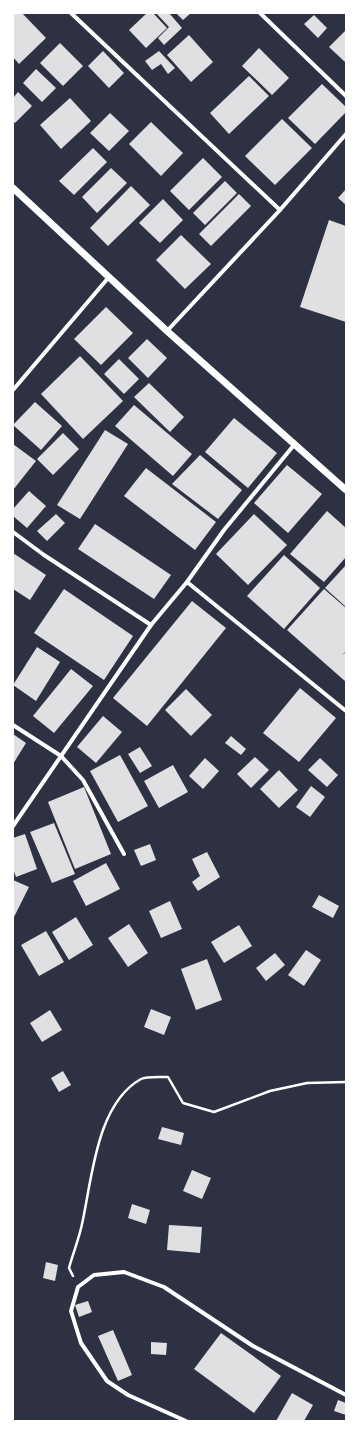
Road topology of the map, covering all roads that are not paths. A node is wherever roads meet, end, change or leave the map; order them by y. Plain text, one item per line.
1 (71, 13) edge
2 (260, 13) edge
3 (346, 96) edge
4 (346, 134) edge
5 (13, 188) edge
6 (280, 210) junction
7 (109, 277) junction
8 (167, 331) junction
9 (13, 390) edge
10 (294, 445) junction
11 (346, 490) edge
12 (13, 532) edge
13 (187, 582) junction
14 (151, 625) junction
15 (346, 711) edge
16 (13, 725) edge
17 (61, 756) junction
18 (13, 826) edge
19 (124, 854) dead end
20 (346, 1395) edge
21 (186, 1421) edge

1 - 6 street
2 - 3 street
4 - 6 street
5 - 7 street
6 - 8 street
7 - 8 street
7 - 9 street
8 - 10 street
10 - 11 street
10 - 13 street
12 - 14 street
13 - 14 street
13 - 15 street
14 - 17 street
16 - 17 street
17 - 18 street
17 - 19 street
20 - 21 street

